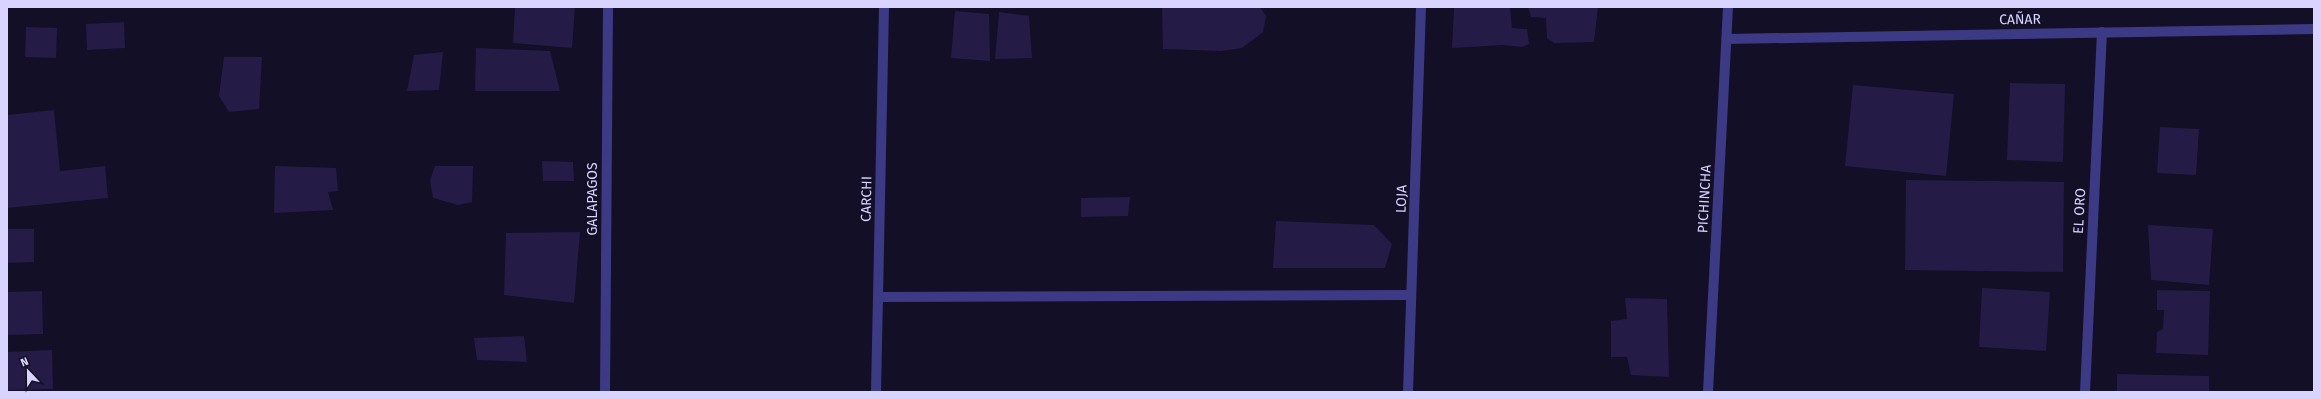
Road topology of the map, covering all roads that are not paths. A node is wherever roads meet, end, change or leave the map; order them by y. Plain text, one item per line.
1 (608, 7) edge
2 (884, 7) edge
3 (1422, 7) edge
4 (1728, 7) edge
5 (2314, 29) edge
6 (2102, 32) junction
7 (1727, 39) junction
8 (1411, 295) junction
9 (878, 297) junction
10 (605, 392) edge
11 (876, 392) edge
12 (1408, 392) edge
13 (1708, 392) edge
14 (2085, 392) edge

1 - 10 street, GALAPAGOS
2 - 9 street, CARCHI
3 - 8 street, LOJA
4 - 7 street, PICHINCHA
5 - 6 street, CAÑAR
6 - 7 street, CAÑAR
6 - 14 street, EL ORO
7 - 13 street, PICHINCHA
8 - 9 street
8 - 12 street, LOJA
9 - 11 street, CARCHI

